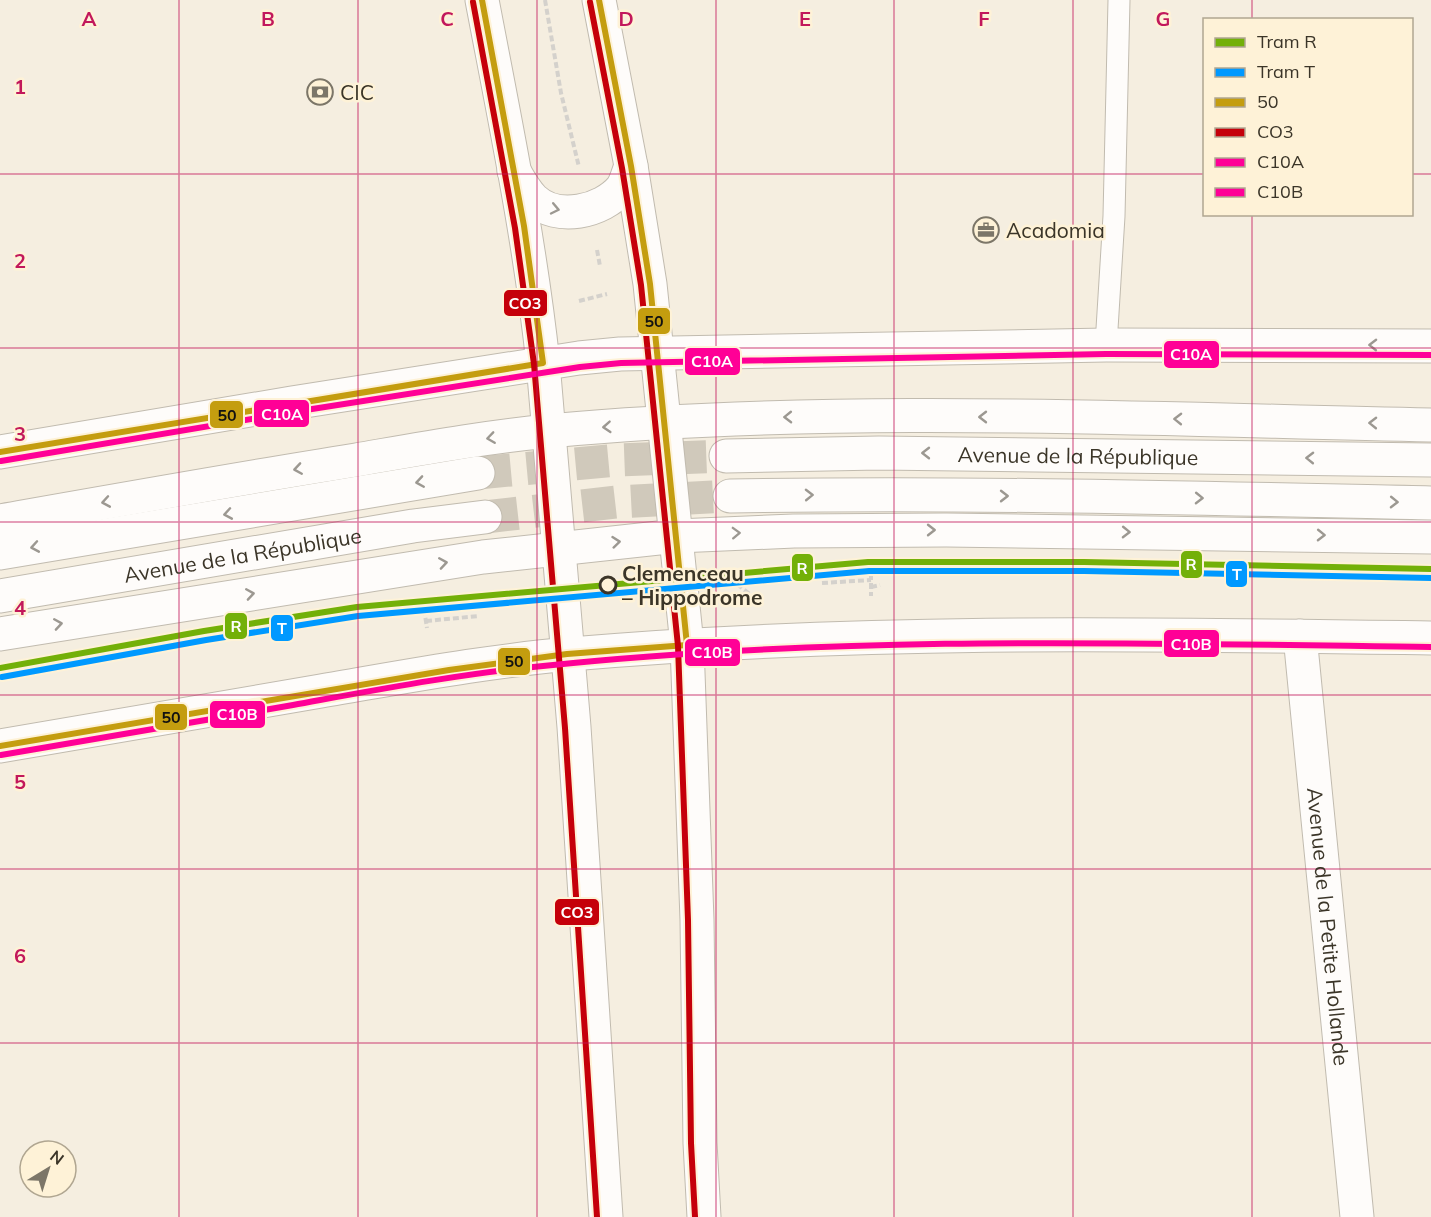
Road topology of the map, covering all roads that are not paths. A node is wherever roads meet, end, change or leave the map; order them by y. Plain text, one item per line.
1 (482, 0) edge
2 (599, 0) edge
3 (1119, 0) edge
4 (631, 166) junction
5 (514, 171) junction
6 (1106, 345) junction
7 (1431, 346) edge
8 (657, 353) junction
9 (543, 363) junction
10 (665, 423) junction
11 (1431, 425) edge
12 (549, 431) junction
13 (0, 452) edge
14 (726, 456) tunnel mouth
15 (1431, 460) edge
16 (478, 473) tunnel mouth
17 (730, 496) tunnel mouth
18 (1431, 503) edge
19 (486, 517) tunnel mouth
20 (0, 521) edge
21 (677, 536) junction
22 (1431, 537) edge
23 (558, 548) junction
24 (0, 553) edge
25 (0, 596) edge
26 (0, 634) edge
27 (1300, 636) junction
28 (1431, 638) edge
29 (687, 645) junction
30 (567, 654) junction
31 (0, 746) edge
32 (606, 1217) edge
33 (704, 1217) edge
34 (1357, 1217) edge

1 - 5 main road
2 - 4 main road
3 - 6 lane
5 -> 4 main road
4 - 8 main road
5 - 9 main road
7 -> 6 main road
6 - 8 main road
8 - 9 main road
8 - 10 main road
9 - 12 main road
9 - 13 main road
11 -> 10 main road
10 -> 12 main road
10 - 21 main road
12 -> 20 main road
12 - 23 main road
15 -> 14 main road, Avenue de la République
16 -> 24 main road, Avenue de la République
17 -> 18 main road, Avenue de la République
19 - 25 main road, Avenue de la République
21 -> 22 main road
23 -> 21 main road
21 - 29 main road
26 -> 23 main road
23 - 30 main road
27 - 28 main road
27 - 29 main road
27 - 34 main road, Avenue de la Petite Hollande
29 - 30 main road
29 - 33 main road
30 - 31 main road
30 - 32 main road

